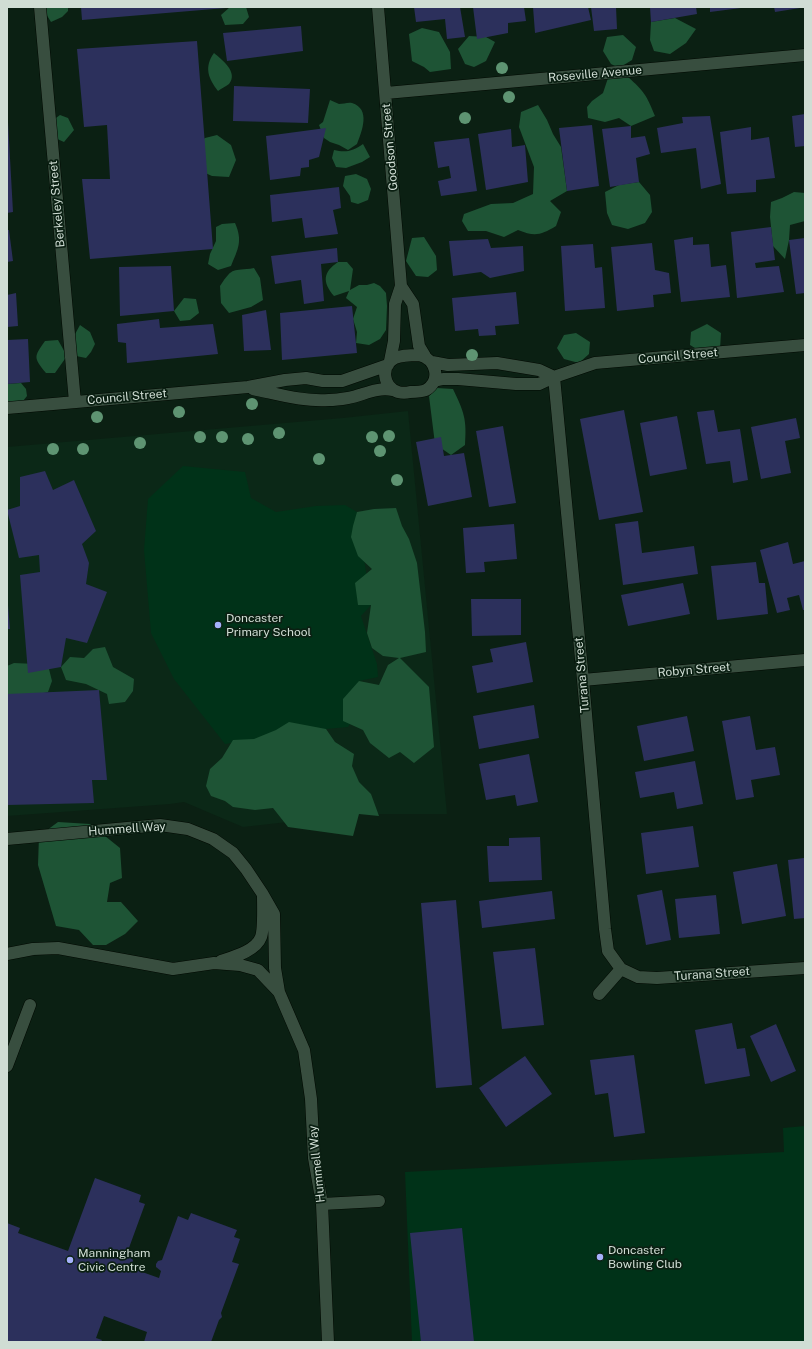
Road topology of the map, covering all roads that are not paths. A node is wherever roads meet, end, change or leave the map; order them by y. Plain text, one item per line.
1 (40, 7) edge
2 (378, 7) edge
3 (805, 55) edge
4 (386, 93) junction
5 (401, 286) junction
6 (805, 345) edge
7 (428, 359) junction
8 (389, 363) junction
9 (554, 377) junction
10 (434, 381) junction
11 (248, 388) junction
12 (393, 390) junction
13 (75, 402) junction
14 (7, 408) edge
15 (805, 660) edge
16 (583, 680) junction
17 (7, 839) edge
18 (262, 893) junction
19 (7, 954) edge
20 (214, 963) junction
21 (805, 968) edge
22 (621, 969) junction
23 (279, 992) junction
24 (600, 994) dead end
25 (30, 1004) dead end
26 (7, 1066) edge
27 (379, 1201) dead end
28 (322, 1204) junction
29 (328, 1342) edge

1 - 13 street, Berkeley Street
2 - 4 street, Goodson Street
3 - 4 street, Roseville Avenue
4 - 5 street, Goodson Street
5 - 7 street, Goodson Street
5 - 8 street, Goodson Street
6 - 9 street, Council Street
7 - 8 street
7 - 9 street
7 - 10 street
8 - 11 street, Council Street
8 - 12 street
9 - 10 street, Council Street
9 - 16 street, Turana Street
10 - 12 street
11 - 12 street, Council Street
11 - 13 street, Council Street
13 - 14 street, Council Street
15 - 16 street, Robyn Street
16 - 22 street, Turana Street
17 - 18 street, Hummell Way
18 - 20 street
18 - 23 street, Hummell Way
19 - 20 street, Hummell Way
20 - 23 street, Hummell Way
21 - 22 street, Turana Street
22 - 24 street
23 - 28 street, Hummell Way
25 - 26 street
27 - 28 street
28 - 29 street, Hummell Way

